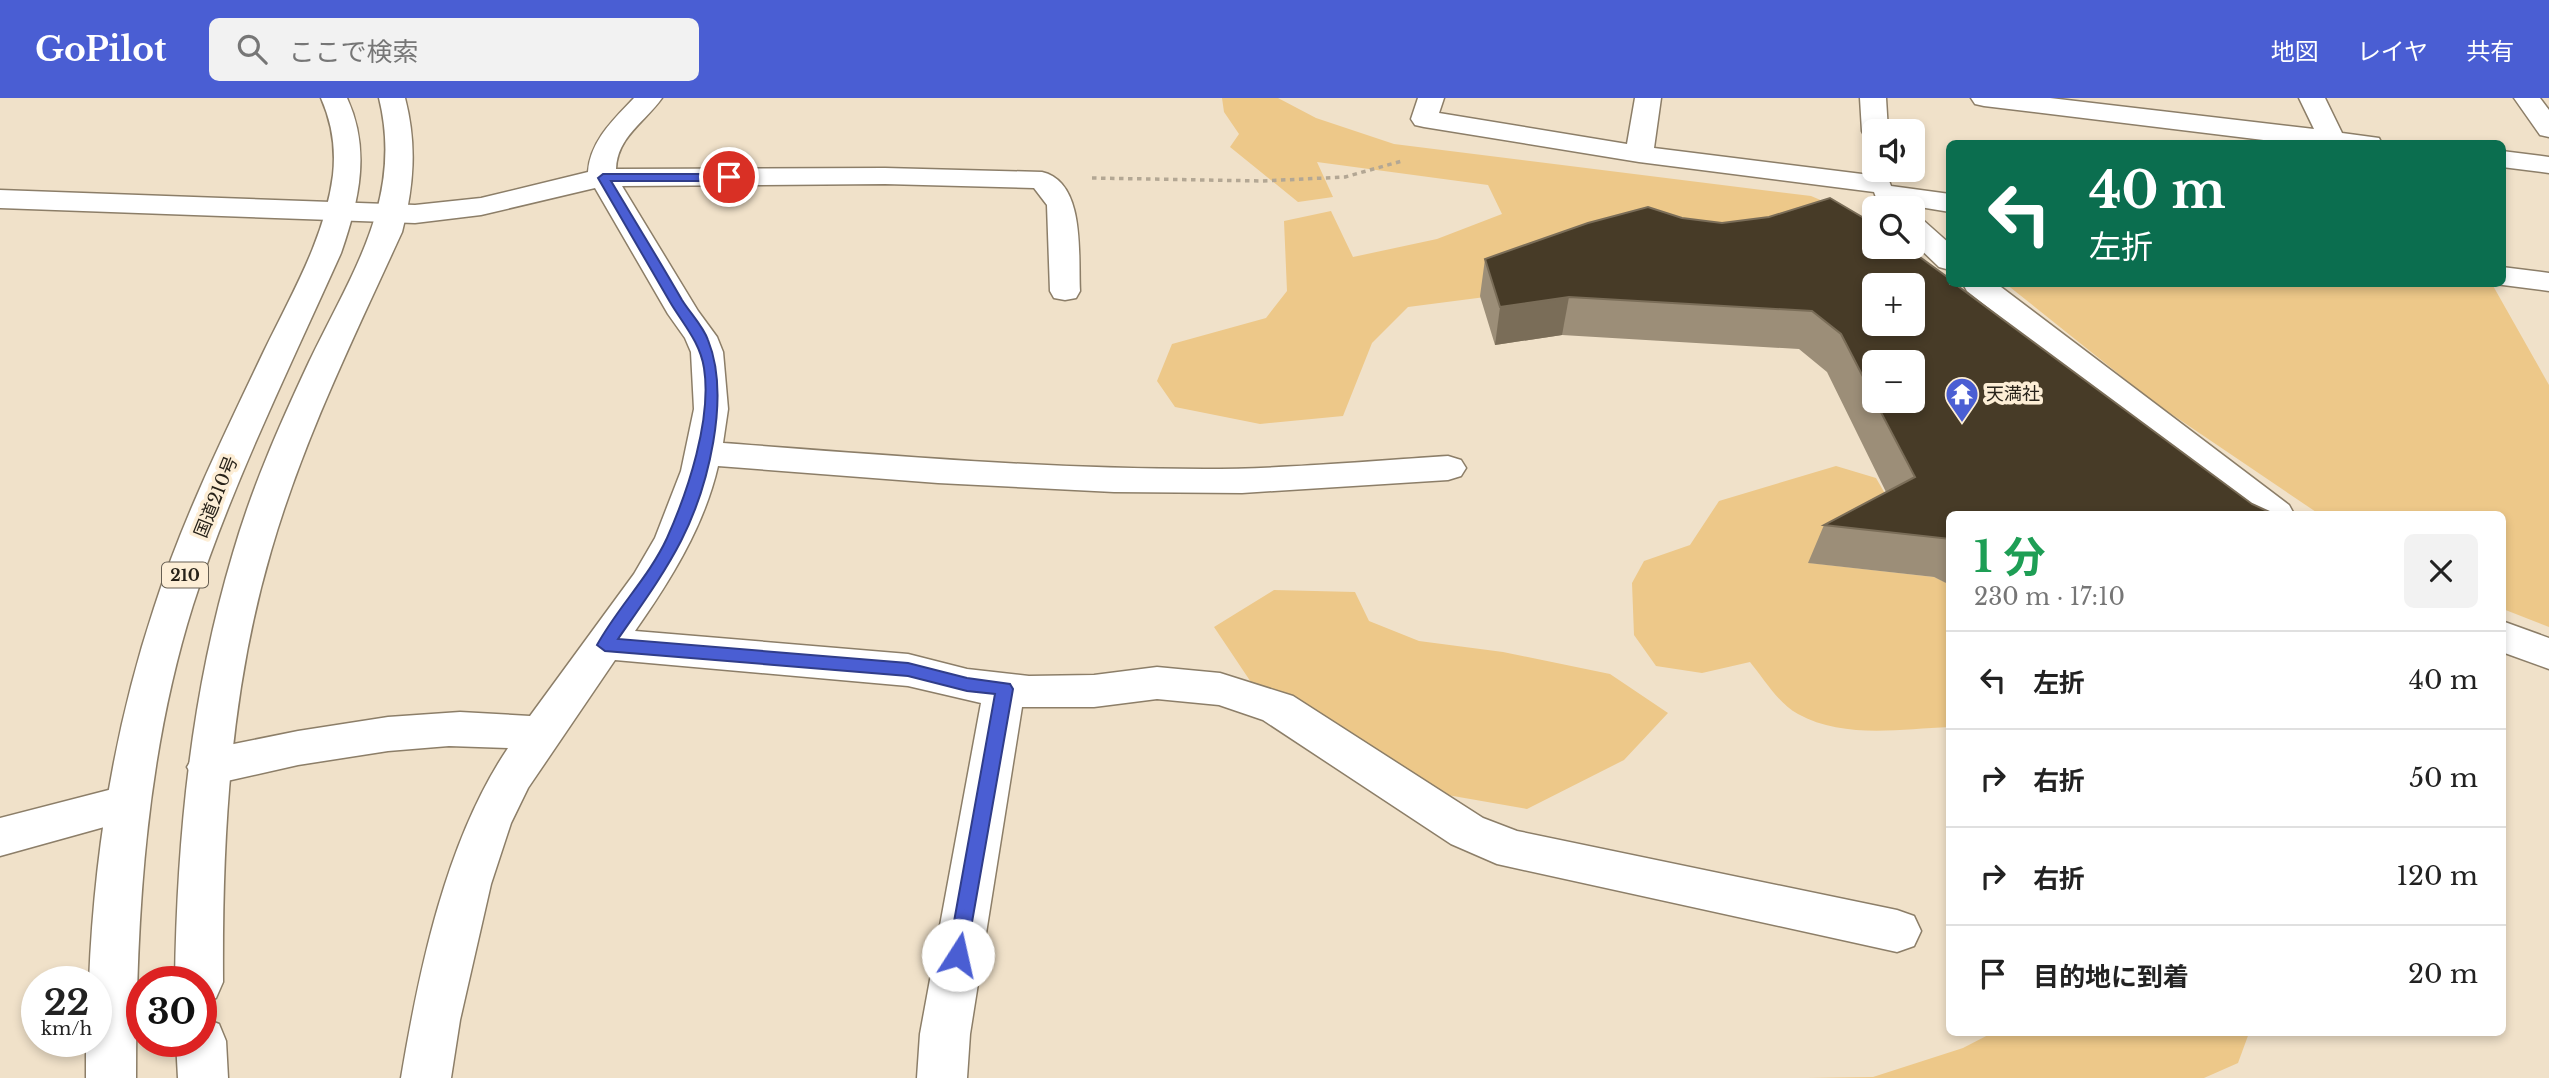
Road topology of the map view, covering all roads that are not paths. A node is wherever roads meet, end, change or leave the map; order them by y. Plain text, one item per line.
1 (334, 98) edge
2 (392, 98) edge
3 (649, 98) edge
4 (1431, 98) edge
5 (1648, 98) edge
6 (1873, 98) edge
7 (1984, 98) edge
8 (2312, 98) edge
9 (2527, 98) edge
10 (2093, 105) edge
11 (1874, 119) edge
12 (2549, 129) edge
13 (2332, 139) junction
14 (2339, 140) edge
15 (1639, 154) junction
16 (2506, 160) edge
17 (2549, 165) edge
18 (603, 178) junction
19 (1885, 189) edge
20 (0, 199) edge
21 (1946, 202) edge
22 (393, 212) junction
23 (341, 213) junction
24 (1925, 237) edge
25 (1946, 257) edge
26 (2506, 277) edge
27 (2549, 282) edge
28 (1982, 287) edge
29 (1065, 291) dead end
30 (702, 453) junction
31 (1448, 468) dead end
32 (2272, 511) edge
33 (2506, 638) edge
34 (605, 645) junction
35 (2549, 654) edge
36 (1004, 689) junction
37 (540, 733) junction
38 (209, 767) junction
39 (128, 803) junction
40 (0, 837) edge
41 (1896, 931) dead end
42 (200, 966) edge
43 (202, 1057) edge
44 (111, 1078) edge
45 (203, 1078) edge
46 (426, 1078) edge
47 (942, 1078) edge

1 - 23 main road, 国道210号 / 210
2 - 22 main road
3 - 18 main road
4 - 15 main road
5 - 15 main road
6 - 11 main road
7 - 10 main road
8 - 13 main road
9 - 12 main road
10 - 13 main road
13 - 14 main road
15 - 19 main road
16 - 17 main road
18 - 22 main road
18 - 29 main road
18 - 30 main road
19 - 21 main road
20 - 23 main road
22 - 23 main road
22 - 38 main road
23 - 39 main road, 国道210号 / 210
24 - 25 main road
26 - 27 main road
28 - 32 main road
30 - 31 main road
30 - 34 main road
33 - 35 main road
34 - 36 main road
34 - 37 main road
36 - 41 main road
36 - 47 main road
37 - 38 main road
37 - 46 main road
38 - 42 main road
39 - 40 main road
39 - 44 main road, 国道210号 / 210
43 - 45 main road

